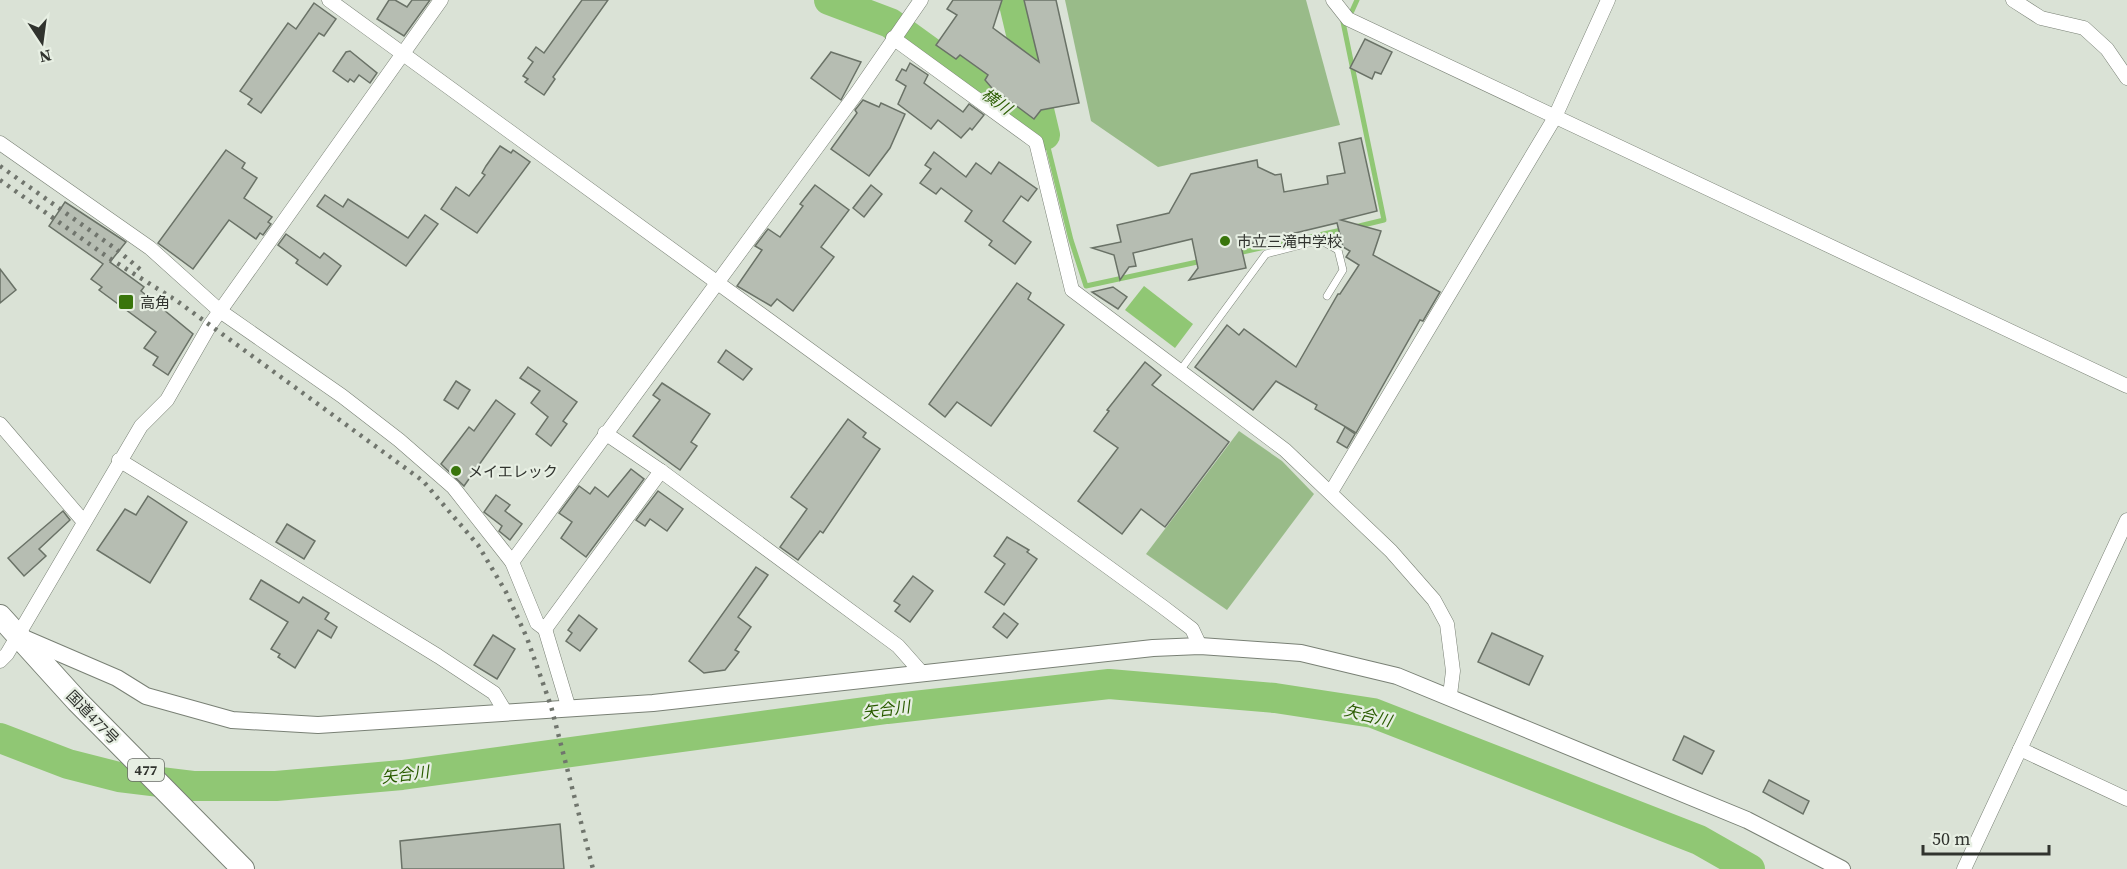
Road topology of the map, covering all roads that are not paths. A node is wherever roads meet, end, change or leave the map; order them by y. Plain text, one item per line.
1 (329, 0) edge
2 (441, 0) edge
3 (921, 0) edge
4 (1333, 0) edge
5 (1608, 0) edge
6 (2013, 0) edge
7 (893, 37) junction
8 (403, 54) junction
9 (2127, 78) edge
10 (1554, 119) junction
11 (0, 143) edge
12 (716, 283) junction
13 (1327, 296) dead end
14 (220, 310) junction
15 (1179, 372) junction
16 (2127, 386) edge
17 (0, 424) edge
18 (605, 434) junction
19 (119, 460) junction
20 (661, 471) junction
21 (1331, 492) junction
22 (2127, 520) edge
23 (84, 522) junction
24 (512, 562) junction
25 (0, 616) edge
26 (545, 629) junction
27 (1200, 646) junction
28 (8, 650) edge
29 (921, 672) junction
30 (1450, 696) junction
31 (569, 709) junction
32 (506, 713) junction
33 (2020, 749) junction
34 (2127, 799) edge
35 (215, 839) junction
36 (243, 869) edge
37 (249, 869) edge
38 (1842, 869) edge
39 (1964, 869) edge

1 - 8 street
2 - 8 street
3 - 7 street
4 - 10 street
5 - 10 street
6 - 9 street
7 - 12 street
7 - 15 street
8 - 12 street
8 - 14 street
10 - 16 street
10 - 21 street
11 - 14 street
12 - 18 street
12 - 27 street
13 - 15 lane
14 - 19 street
14 - 24 street
15 - 21 street
17 - 23 street
18 - 20 street
18 - 24 street
19 - 23 street
19 - 32 street
20 - 26 street
20 - 29 street
21 - 30 street
22 - 33 street
23 - 28 street
24 - 26 street
25 - 28 highway, 国道477号 / 477
26 - 31 street
27 - 29 street
27 - 30 street
28 - 32 street
28 - 35 highway, 国道477号 / 477
29 - 31 street
30 - 38 street
31 - 32 street
33 - 34 street
33 - 39 street
35 - 36 highway, 国道477号 / 477
35 - 37 highway, 国道477号 / 477

